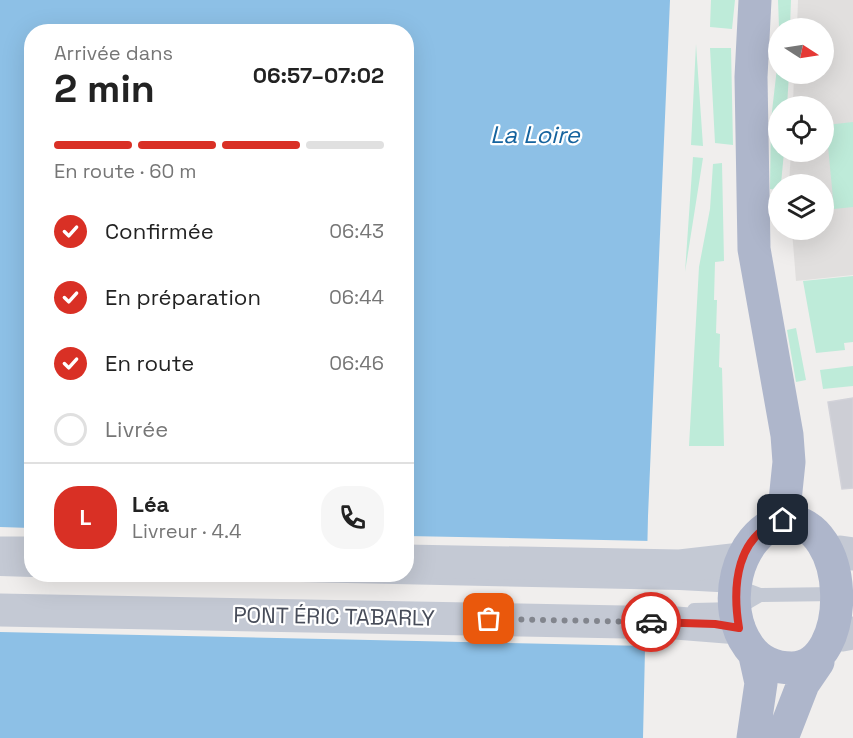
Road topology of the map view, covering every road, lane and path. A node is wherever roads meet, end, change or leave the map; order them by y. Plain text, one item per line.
1 (755, 0) edge
2 (783, 520) junction
3 (0, 553) edge
4 (847, 553) edge
5 (24, 554) edge
6 (414, 561) edge
7 (0, 569) edge
8 (24, 570) edge
9 (414, 574) edge
10 (680, 575) junction
11 (850, 594) junction
12 (742, 595) junction
13 (72, 597) dead end
14 (0, 610) edge
15 (681, 617) junction
16 (848, 634) edge
17 (755, 656) junction
18 (818, 662) junction
19 (753, 738) edge
20 (782, 738) edge

1 - 2 main road
2 - 4 main road
2 - 12 main road
3 - 5 street
4 - 11 main road
6 - 10 street
7 - 8 lane
9 - 10 lane
10 - 12 street
11 - 12 lane
11 - 16 main road
12 - 15 street, PONT ÉRIC TABARLY
12 - 17 main road
13 - 15 lane
14 - 15 street, PONT ÉRIC TABARLY
16 - 18 main road
17 - 18 main road
17 - 19 main road
18 - 20 main road

